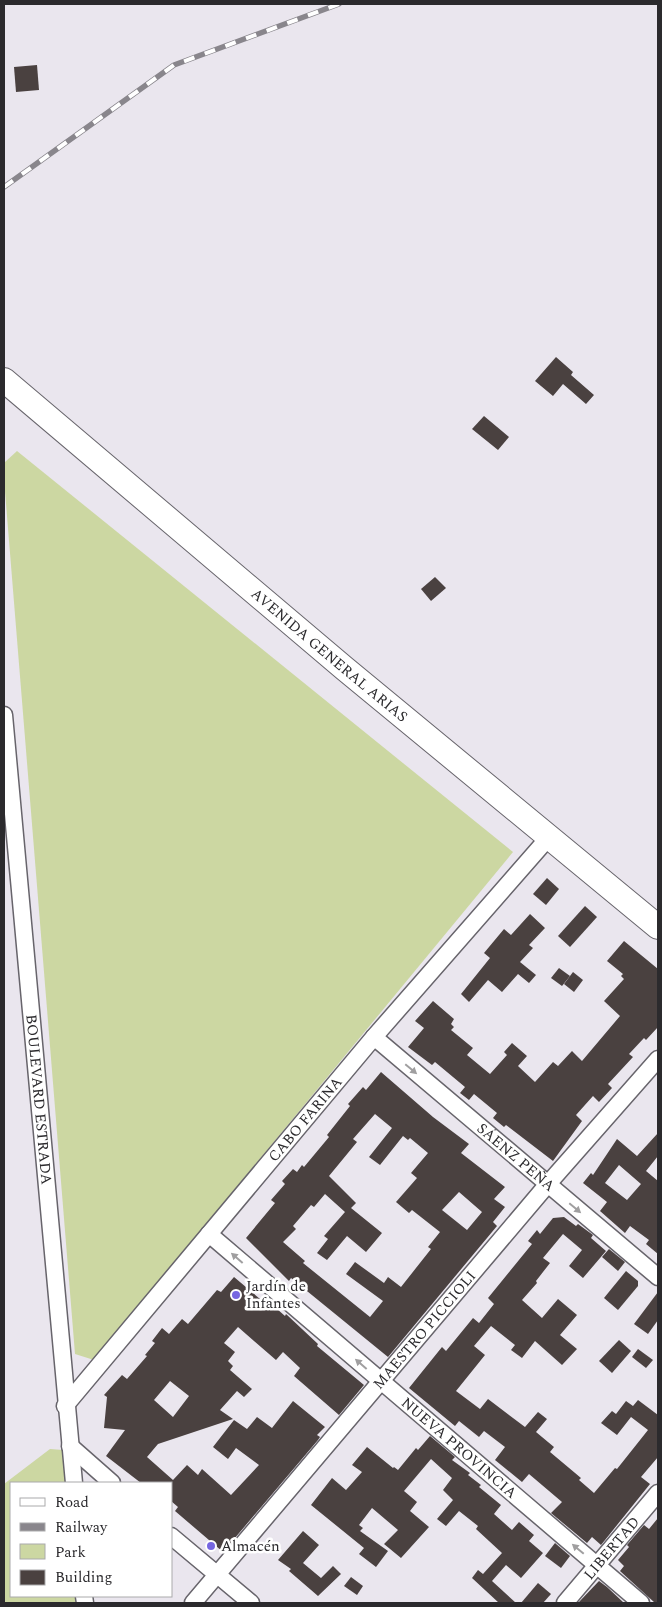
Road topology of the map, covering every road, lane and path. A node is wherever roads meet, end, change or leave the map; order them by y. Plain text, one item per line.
1 (4, 380) edge
2 (4, 715) edge
3 (549, 837) junction
4 (658, 927) edge
5 (374, 1037) junction
6 (658, 1059) edge
7 (547, 1185) junction
8 (209, 1234) junction
9 (658, 1277) edge
10 (381, 1382) junction
11 (65, 1406) junction
12 (70, 1446) junction
13 (74, 1482) edge
14 (111, 1482) edge
15 (658, 1493) edge
16 (172, 1537) edge
17 (597, 1565) junction
18 (217, 1576) junction
19 (193, 1603) edge
20 (251, 1603) edge
21 (565, 1603) edge
22 (641, 1603) edge

1 - 3 main road, AVENIDA GENERAL ARIAS
2 - 11 street, BOULEVARD ESTRADA
3 - 4 main road, AVENIDA GENERAL ARIAS
3 - 5 street, CABO FARINA
5 -> 7 street, SÁENZ PEÑA
5 - 8 street, CABO FARINA
6 - 7 street, MAESTRO PICCIOLI
7 -> 9 street, SÁENZ PEÑA
7 - 10 street, MAESTRO PICCIOLI
10 -> 8 street, NUEVA PROVINCIA
8 - 11 street, CABO FARINA
17 -> 10 street, NUEVA PROVINCIA
10 - 18 street, MAESTRO PICCIOLI
11 - 12 street, BOULEVARD ESTRADA
12 - 13 street, BOULEVARD ESTRADA
12 - 14 street
15 - 17 street, LIBERTAD
16 - 18 street
17 - 21 street, LIBERTAD
17 - 22 street, NUEVA PROVINCIA
18 - 19 street, MAESTRO PICCIOLI
18 - 20 street

